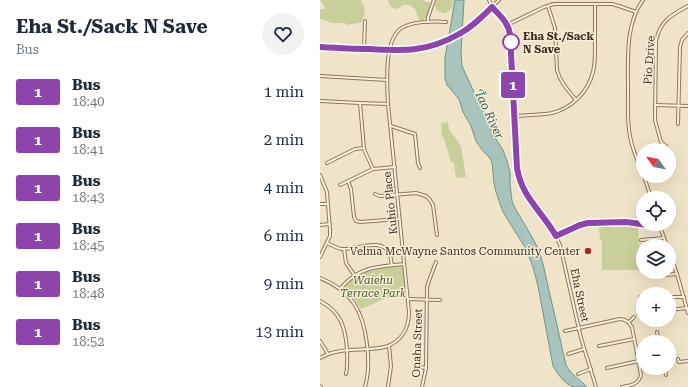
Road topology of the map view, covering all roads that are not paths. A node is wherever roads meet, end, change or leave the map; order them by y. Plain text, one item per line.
1 (434, 0) edge
2 (489, 0) edge
3 (499, 0) edge
4 (643, 0) edge
5 (595, 4) junction
6 (548, 6) junction
7 (688, 6) edge
8 (492, 7) junction
9 (636, 12) junction
10 (365, 21) dead end
11 (428, 22) junction
12 (446, 22) dead end
13 (507, 25) junction
14 (688, 33) edge
15 (320, 47) edge
16 (364, 49) junction
17 (390, 51) junction
18 (320, 76) edge
19 (387, 80) junction
20 (576, 100) junction
21 (320, 101) edge
22 (360, 103) junction
23 (388, 104) junction
24 (655, 105) junction
25 (679, 106) junction
26 (688, 106) edge
27 (515, 116) junction
28 (678, 124) dead end
29 (391, 126) junction
30 (662, 143) edge
31 (364, 148) junction
32 (636, 156) edge
33 (327, 163) dead end
34 (395, 167) junction
35 (420, 168) dead end
36 (374, 169) junction
37 (320, 175) edge
38 (321, 181) edge
39 (348, 181) junction
40 (340, 185) dead end
41 (375, 194) dead end
42 (397, 195) junction
43 (320, 204) edge
44 (328, 204) junction
45 (400, 219) junction
46 (356, 221) junction
47 (636, 223) edge
48 (330, 224) junction
49 (354, 224) dead end
50 (320, 225) edge
51 (662, 231) edge
52 (437, 235) dead end
53 (556, 236) junction
54 (664, 238) joint
55 (652, 239) edge
56 (327, 243) junction
57 (344, 249) junction
58 (320, 256) edge
59 (436, 262) dead end
60 (404, 264) junction
61 (392, 265) junction
62 (677, 274) edge
63 (355, 276) junction
64 (320, 278) edge
65 (340, 289) junction
66 (684, 297) junction
67 (676, 298) edge
68 (408, 299) junction
69 (426, 299) junction
70 (440, 300) dead end
71 (320, 301) edge
72 (687, 308) junction
73 (676, 309) edge
74 (688, 313) edge
75 (634, 317) dead end
76 (629, 322) junction
77 (579, 328) junction
78 (565, 330) dead end
79 (657, 332) dead end
80 (658, 335) edge
81 (634, 339) junction
82 (320, 341) edge
83 (390, 346) junction
84 (599, 346) dead end
85 (636, 348) edge
86 (368, 349) junction
87 (584, 349) junction
88 (347, 351) junction
89 (328, 354) junction
90 (568, 354) dead end
91 (320, 358) edge
92 (678, 359) dead end
93 (688, 361) edge
94 (636, 362) edge
95 (415, 366) dead end
96 (426, 368) junction
97 (607, 368) dead end
98 (591, 369) junction
99 (346, 374) dead end
100 (578, 374) dead end
101 (641, 375) edge
102 (365, 387) edge
103 (388, 387) edge
104 (422, 387) edge
105 (596, 387) edge
106 (622, 387) edge

1 - 11 street
2 - 8 street, Eha Street
3 - 8 street
4 - 9 street
5 - 6 street
5 - 9 street
5 - 20 street
6 - 13 street
6 - 20 street
7 - 24 street, Pio Drive
8 - 13 street, Eha Street
8 - 17 street
9 - 32 street
10 - 16 street
11 - 12 street
11 - 17 street, Kuhio Place
13 - 27 street, Eha Street
14 - 25 street
15 - 16 street
16 - 17 street
17 - 19 street, Kuhio Place
18 - 19 street
19 - 23 street, Kuhio Place
20 - 27 street
21 - 22 street
22 - 23 street
22 - 31 street
23 - 29 street, Kuhio Place
24 - 25 street
24 - 30 street, Pio Drive
25 - 26 street
25 - 28 street
27 - 53 street, Eha Street
29 - 34 street, Kuhio Place
29 - 35 street
31 - 33 street
31 - 36 street
34 - 36 street
34 - 42 street, Kuhio Place
36 - 39 street
37 - 38 street
38 - 44 street
39 - 40 street
39 - 46 street
41 - 42 street
42 - 45 street, Kuhio Place
42 - 52 street
43 - 44 street
44 - 48 street
45 - 46 street
45 - 60 street, Kuhio Place
46 - 49 street
47 - 53 street
48 - 50 street
48 - 56 street
51 - 54 street
53 - 77 street, Eha Street
54 - 55 street
56 - 57 street
56 - 58 street
57 - 61 street
57 - 63 street
59 - 69 street, Onaha Street
60 - 61 street
60 - 68 street, Kuhio Place
61 - 63 street
62 - 66 street
63 - 65 street
64 - 65 street
65 - 86 street
66 - 67 street
66 - 72 street
68 - 69 street
68 - 83 street, Kuhio Place
69 - 70 street
69 - 96 street, Onaha Street
71 - 88 street
72 - 73 street
72 - 74 street
75 - 76 street
76 - 77 street
76 - 81 street
77 - 78 street
77 - 87 street, Eha Street
79 - 80 street
81 - 84 street
81 - 85 street
82 - 89 street
83 - 86 street
83 - 103 street
86 - 88 street
86 - 102 street
87 - 90 street
87 - 98 street, Eha Street
88 - 89 street
88 - 99 street
89 - 91 street
92 - 93 street
94 - 97 street
95 - 96 street
96 - 104 street, Onaha Street
98 - 100 street
98 - 105 street, Eha Street
101 - 106 street

